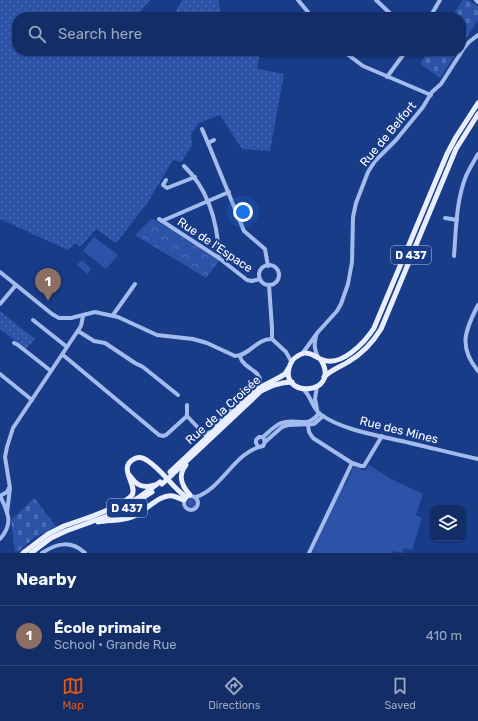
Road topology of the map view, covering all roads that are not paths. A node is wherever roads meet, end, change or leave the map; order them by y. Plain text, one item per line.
1 (298, 0) edge
2 (376, 0) edge
3 (440, 0) edge
4 (308, 12) edge
5 (389, 12) edge
6 (433, 12) edge
7 (478, 35) edge
8 (466, 46) edge
9 (350, 56) edge
10 (402, 56) edge
11 (459, 56) edge
12 (387, 76) junction
13 (430, 95) junction
14 (478, 103) edge
15 (478, 114) edge
16 (202, 129) dead end
17 (214, 140) dead end
18 (208, 143) junction
19 (478, 154) edge
20 (184, 166) dead end
21 (195, 177) junction
22 (166, 180) dead end
23 (229, 192) junction
24 (209, 201) junction
25 (445, 218) dead end
26 (457, 220) junction
27 (454, 256) dead end
28 (219, 258) junction
29 (268, 266) junction
30 (0, 272) edge
31 (260, 279) junction
32 (135, 284) dead end
33 (16, 285) junction
34 (269, 285) junction
35 (0, 304) edge
36 (478, 305) edge
37 (83, 316) junction
38 (113, 316) junction
39 (33, 320) dead end
40 (78, 330) junction
41 (318, 332) junction
42 (272, 338) junction
43 (14, 343) dead end
44 (67, 348) junction
45 (286, 352) junction
46 (300, 354) junction
47 (63, 355) junction
48 (240, 356) junction
49 (319, 358) junction
50 (290, 364) junction
51 (51, 371) junction
52 (478, 371) edge
53 (0, 374) edge
54 (324, 378) junction
55 (292, 382) junction
56 (318, 386) junction
57 (303, 389) junction
58 (178, 395) dead end
59 (32, 400) junction
60 (187, 404) dead end
61 (319, 413) junction
62 (186, 416) junction
63 (323, 416) junction
64 (308, 425) junction
65 (382, 436) junction
66 (264, 440) junction
67 (257, 445) junction
68 (193, 456) junction
69 (478, 459) edge
70 (352, 463) junction
71 (128, 473) junction
72 (172, 473) junction
73 (161, 483) junction
74 (10, 488) junction
75 (10, 495) junction
76 (202, 495) junction
77 (189, 497) junction
78 (1, 498) edge
79 (199, 501) junction
80 (8, 513) junction
81 (88, 521) junction
82 (0, 539) edge
83 (23, 553) edge
84 (30, 553) edge
85 (42, 553) edge
86 (85, 553) edge
87 (310, 553) edge

1 - 4 street
2 - 5 street
3 - 6 street
7 - 8 street, Rue de Belfort
9 - 12 street
10 - 12 street
11 - 13 street, Rue de Belfort
12 - 13 street
13 - 41 street, Rue de Belfort
14 - 49 main road, D 437
15 - 54 main road, D 437
16 - 18 street
17 - 18 street
18 - 23 street
19 - 26 street
20 - 21 street
21 - 22 street
21 - 24 street
23 - 24 street
23 - 29 street
24 - 28 street
24 - 28 street, Rue de l'Espace
25 - 26 street
26 - 27 street
28 - 31 street, Rue de l'Espace
29 - 31 street
29 - 34 street
30 - 33 street
31 - 34 street
32 - 38 street
33 - 35 street
33 - 37 street
34 - 42 street
36 - 52 street
37 - 38 street
37 - 40 street
38 - 48 street
39 - 44 street
40 - 44 street
40 - 58 street
41 - 46 street
41 - 49 street
42 - 45 street
42 - 48 street
43 - 51 street
44 - 47 street
45 - 46 street
45 - 50 street
46 - 49 main road
46 - 50 main road
47 - 51 street
47 - 62 street
48 - 62 street
49 - 54 main road
50 - 55 main road
50 - 72 main road, Rue de la Croisée / D 437
51 - 59 street
53 - 59 street
54 - 56 main road
55 - 57 main road
55 - 68 main road, D 437
56 - 57 main road
56 - 61 street
57 - 61 street, Rue des Mines
59 - 74 street
60 - 62 street
61 - 63 street, Rue des Mines
61 - 66 street
63 - 64 street
63 - 65 street, Rue des Mines
64 - 66 street
64 - 70 street
65 - 69 street, Rue des Mines
65 - 70 street
66 - 67 street
66 - 67 street
67 - 76 street
68 - 72 main road, D 437
68 - 77 main road
70 - 87 street
71 - 73 main road
71 - 77 main road
71 - 81 main road
72 - 73 main road, D 437, bridge
73 - 81 main road, D 437
73 - 81 main road, D 437
74 - 75 street
74 - 78 street
75 - 78 street
75 - 80 street
76 - 77 street
76 - 79 street
77 - 79 street
77 - 79 street
77 - 81 main road
78 - 80 street
80 - 82 street
81 - 83 main road, D 437
81 - 84 main road, D 437
85 - 86 street

